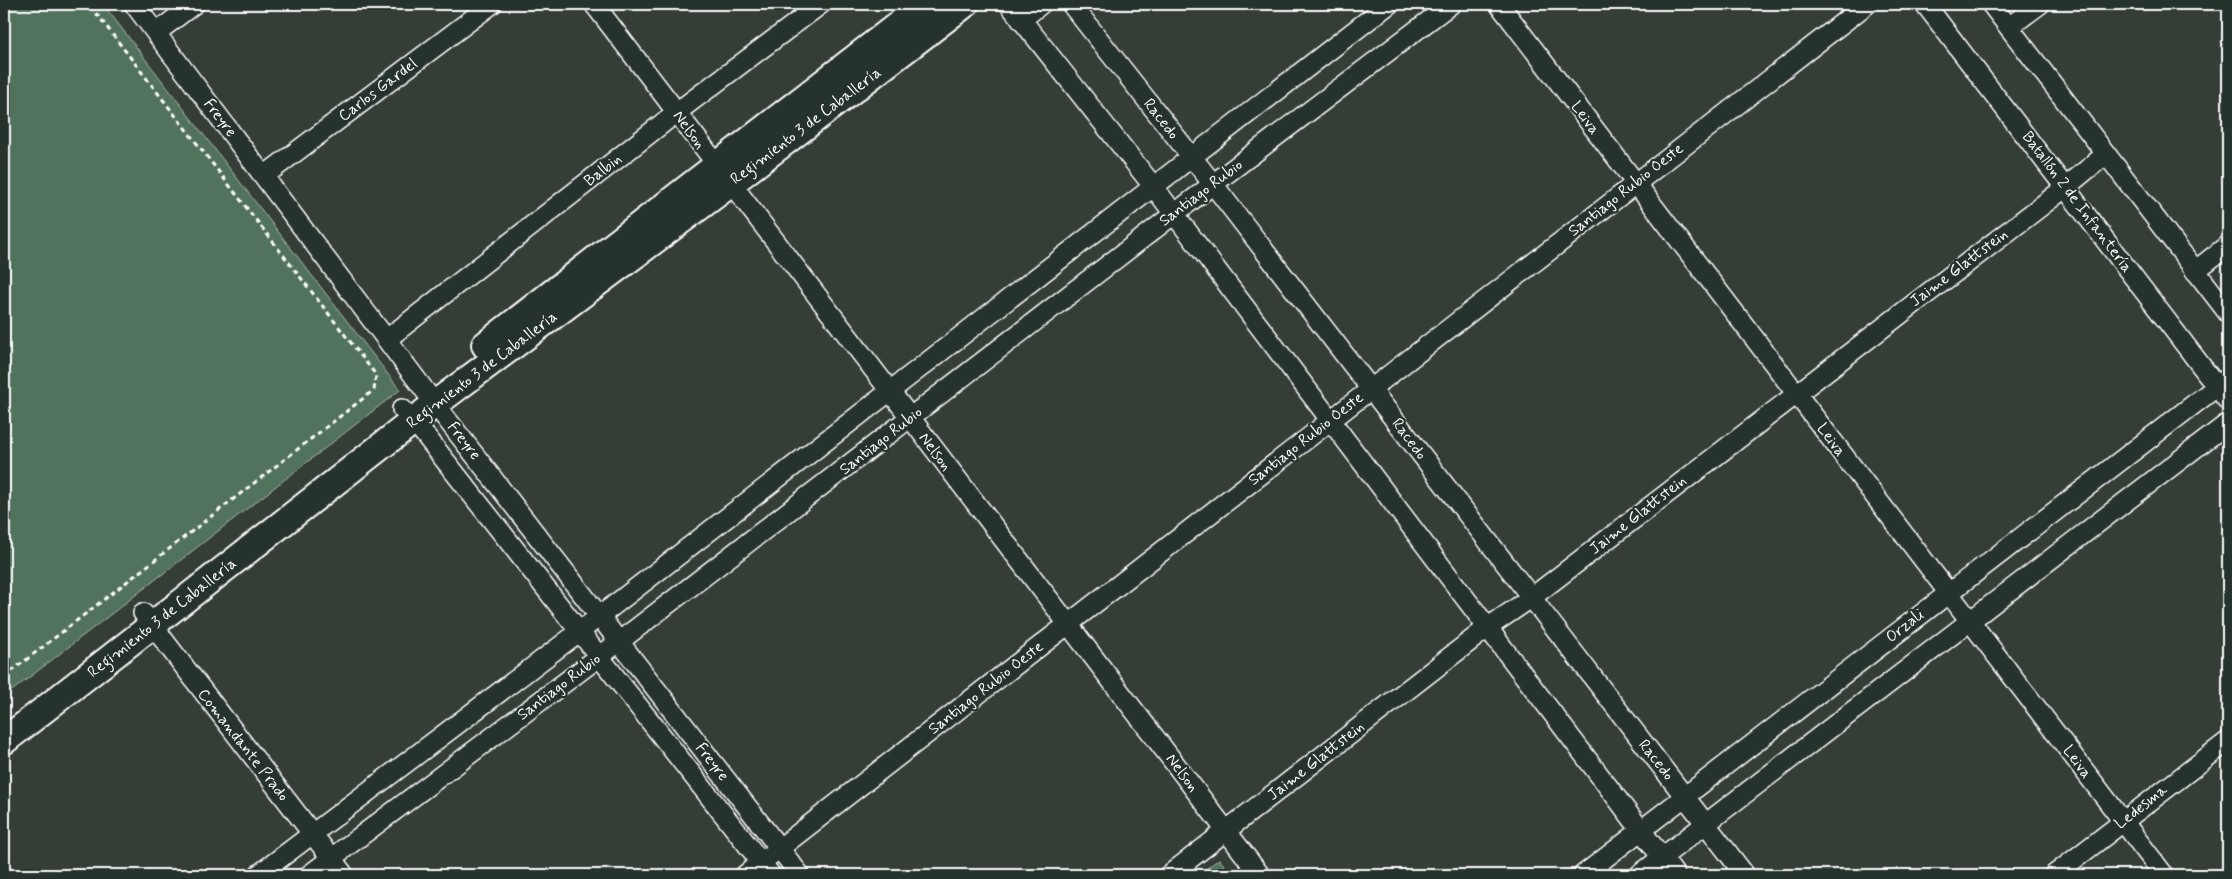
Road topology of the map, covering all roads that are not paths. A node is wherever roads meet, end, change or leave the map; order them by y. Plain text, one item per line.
1 (134, 4) edge
2 (194, 4) edge
3 (492, 4) edge
4 (594, 4) edge
5 (821, 4) edge
6 (925, 4) edge
7 (965, 4) edge
8 (1009, 4) edge
9 (1041, 4) edge
10 (1071, 4) edge
11 (1389, 4) edge
12 (1451, 4) edge
13 (1498, 4) edge
14 (1867, 4) edge
15 (1925, 4) edge
16 (1991, 4) edge
17 (2040, 4) edge
18 (1021, 20) junction
19 (2009, 27) junction
20 (156, 34) junction
21 (677, 112) junction
22 (2106, 154) junction
23 (1190, 156) junction
24 (722, 175) junction
25 (264, 176) junction
26 (1635, 183) junction
27 (1213, 184) junction
28 (1153, 186) junction
29 (2066, 186) junction
30 (1174, 214) junction
31 (2228, 245) edge
32 (2196, 271) junction
33 (2228, 314) edge
34 (387, 339) junction
35 (1370, 389) junction
36 (2225, 389) edge
37 (890, 392) junction
38 (1795, 393) junction
39 (431, 397) junction
40 (408, 415) junction
41 (910, 419) junction
42 (1331, 420) junction
43 (2228, 423) edge
44 (1948, 593) junction
45 (1531, 598) junction
46 (600, 616) junction
47 (147, 620) junction
48 (1969, 620) junction
49 (1068, 624) junction
50 (1487, 628) junction
51 (580, 632) junction
52 (620, 641) junction
53 (601, 656) junction
54 (4, 720) edge
55 (4, 741) edge
56 (2228, 741) edge
57 (1684, 797) junction
58 (2122, 821) junction
59 (1705, 824) junction
60 (1226, 831) junction
61 (1641, 831) junction
62 (311, 834) junction
63 (780, 849) junction
64 (331, 858) junction
65 (1662, 858) junction
66 (766, 869) edge
67 (258, 875) edge
68 (309, 875) edge
69 (344, 875) edge
70 (745, 875) edge
71 (800, 875) edge
72 (1169, 875) edge
73 (1260, 875) edge
74 (1583, 875) edge
75 (1639, 875) edge
76 (1675, 875) edge
77 (1745, 875) edge
78 (2054, 875) edge
79 (2164, 875) edge

1 - 20 street, Freyre
2 - 20 street
3 - 25 street, Carlos Gardel
4 - 21 street, Nelson
5 - 21 street, Balbin
6 - 24 street, Regimiento 3 de Caballería
7 - 24 street, Regimiento 3 de Caballería
8 - 18 street
9 - 18 street
10 - 23 street, Racedo
11 - 23 street, Santiago Rubio
12 - 27 street, Santiago Rubio
13 - 26 street, Leiva
14 - 26 street, Santiago Rubio Oeste
15 - 29 street, Batallón 2 de Infantería
16 - 19 street
17 - 19 street
18 - 28 street
19 - 22 street
20 - 25 street, Freyre
21 - 24 street, Nelson
21 - 34 street, Balbin
22 - 29 street, Jaime Glattstein
22 - 32 street
23 - 27 street, Racedo
23 - 28 street, Santiago Rubio
24 - 37 street, Nelson
24 - 39 street, Regimiento 3 de Caballería
25 - 34 street, Freyre
26 - 35 street, Santiago Rubio Oeste
26 - 38 street, Leiva
27 - 30 street, Santiago Rubio
27 - 35 street, Racedo
28 - 30 street
28 - 37 street, Santiago Rubio
29 - 36 street, Batallón 2 de Infantería
29 - 38 street, Jaime Glattstein
30 - 41 street, Santiago Rubio
30 - 42 street
31 - 32 street
32 - 33 street
34 - 39 street, Freyre
35 - 42 street, Santiago Rubio Oeste
35 - 45 street, Racedo
36 - 44 street, Orzali
37 - 41 street, Nelson
37 - 46 street, Santiago Rubio
38 - 44 street, Leiva
38 - 45 street, Jaime Glattstein
39 - 40 street, Regimiento 3 de Caballería
39 - 46 street, Freyre
40 - 47 street, Regimiento 3 de Caballería
40 - 51 street, Freyre
41 - 49 street, Nelson
41 - 52 street, Santiago Rubio
42 - 49 street, Santiago Rubio Oeste
42 - 50 street
43 - 48 street
44 - 48 street, Leiva
44 - 57 street, Orzali
45 - 50 street, Jaime Glattstein
45 - 57 street, Racedo
46 - 51 street, Santiago Rubio
46 - 52 street, Freyre
47 - 54 street, Regimiento 3 de Caballería
47 - 55 street, Regimiento 3 de Caballería
47 - 62 street, Comandante Prado
48 - 58 street, Leiva
48 - 59 street
49 - 60 street, Nelson
49 - 63 street, Santiago Rubio Oeste
50 - 60 street, Jaime Glattstein
50 - 61 street
51 - 53 street, Freyre
51 - 62 street, Santiago Rubio
52 - 53 street, Santiago Rubio
52 - 63 street, Freyre
53 - 64 street, Santiago Rubio
53 - 66 street, Freyre
56 - 58 street, Ledesma
57 - 59 street, Racedo
57 - 61 street, Orzali
58 - 78 street, Ledesma
58 - 79 street, Leiva
59 - 65 street
59 - 77 street, Racedo
60 - 72 street, Jaime Glattstein
60 - 73 street, Nelson
61 - 65 street
61 - 74 street, Orzali
62 - 64 street, Comandante Prado
62 - 67 street, Santiago Rubio
63 - 66 street, Santiago Rubio Oeste
63 - 71 street, Freyre
64 - 68 street, Santiago Rubio
64 - 69 street, Comandante Prado
65 - 75 street
65 - 76 street
66 - 70 street, Santiago Rubio Oeste

